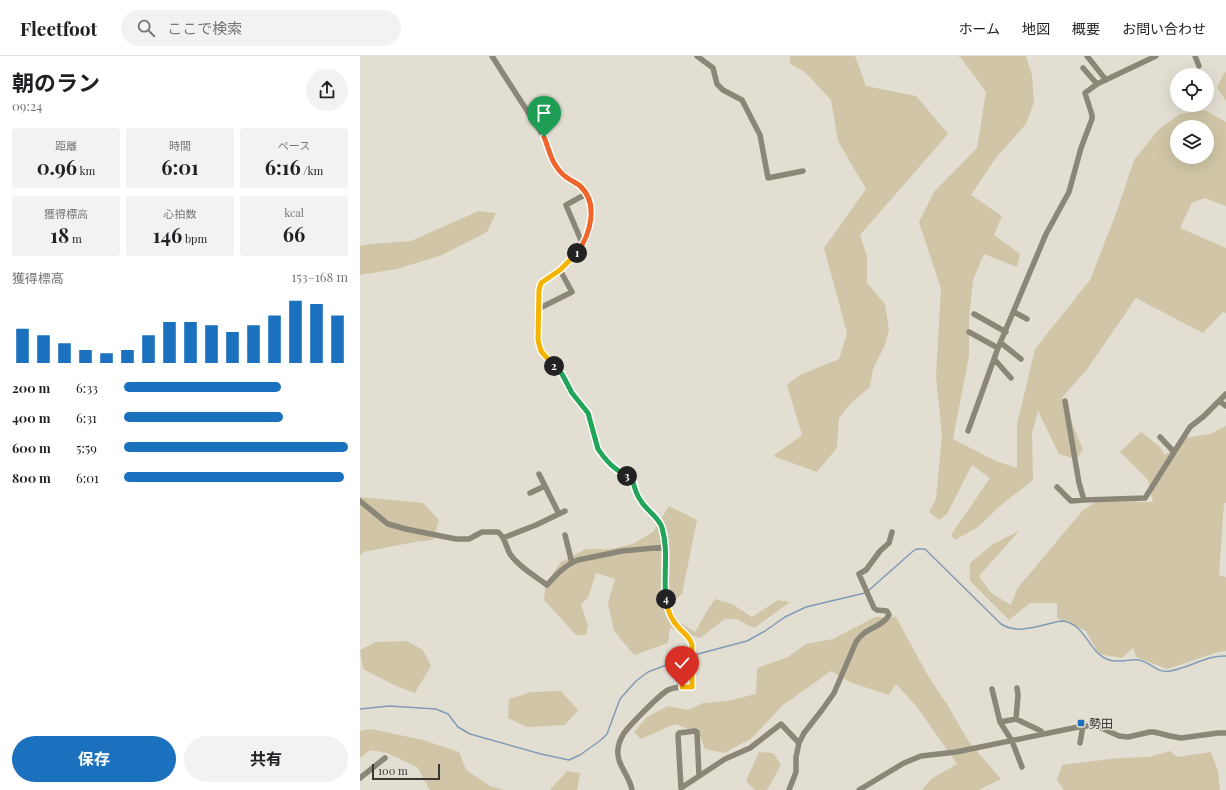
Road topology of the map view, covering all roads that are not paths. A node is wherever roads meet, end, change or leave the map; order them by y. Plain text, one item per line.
1 (492, 56) edge
2 (697, 56) edge
3 (1087, 56) edge
4 (1156, 56) edge
5 (1195, 56) edge
6 (1199, 66) dead end
7 (1083, 68) dead end
8 (1106, 80) junction
9 (1097, 84) junction
10 (803, 171) dead end
11 (586, 194) junction
12 (583, 245) junction
13 (560, 270) junction
14 (538, 309) junction
15 (1014, 312) junction
16 (974, 314) dead end
17 (1027, 319) dead end
18 (969, 332) dead end
19 (1006, 332) junction
20 (999, 346) junction
21 (1022, 359) dead end
22 (995, 360) junction
23 (1011, 378) dead end
24 (1226, 394) edge
25 (1065, 401) dead end
26 (1218, 401) junction
27 (1226, 406) edge
28 (968, 431) dead end
29 (1160, 437) dead end
30 (1174, 452) junction
31 (539, 474) dead end
32 (545, 486) junction
33 (1057, 487) dead end
34 (530, 493) dead end
35 (1084, 500) junction
36 (360, 501) edge
37 (892, 532) dead end
38 (565, 535) dead end
39 (504, 538) junction
40 (665, 547) junction
41 (572, 562) junction
42 (1017, 688) dead end
43 (992, 689) dead end
44 (1016, 719) junction
45 (1000, 722) junction
46 (1083, 726) junction
47 (1226, 733) edge
48 (1042, 734) junction
49 (1012, 741) junction
50 (799, 743) junction
51 (1080, 743) dead end
52 (385, 758) dead end
53 (1022, 767) dead end
54 (699, 776) junction
55 (360, 778) edge
56 (632, 790) edge
57 (789, 790) edge
58 (859, 790) edge

1 - 11 street
2 - 10 street
3 - 8 street
4 - 8 street
5 - 6 street
7 - 9 street
8 - 9 street
9 - 15 street
11 - 12 street
11 - 12 street
12 - 13 street
13 - 14 street
13 - 14 street
14 - 40 street
15 - 17 street
15 - 19 street
16 - 19 street
18 - 20 street
19 - 20 street
20 - 21 street
20 - 22 street
22 - 23 street
22 - 28 street
24 - 26 street
25 - 35 street
26 - 27 street
26 - 30 street
29 - 30 street
30 - 35 street
31 - 32 street
32 - 34 street
32 - 39 street
33 - 35 street
36 - 39 street
37 - 50 street
38 - 41 street
39 - 41 street
40 - 41 street
40 - 56 street
42 - 44 street
43 - 45 street
44 - 45 street
44 - 48 street
45 - 49 street
46 - 47 street
46 - 48 street
46 - 51 street
48 - 49 street
49 - 53 street
49 - 58 street
50 - 54 street
50 - 57 street
52 - 55 street
54 - 54 street

